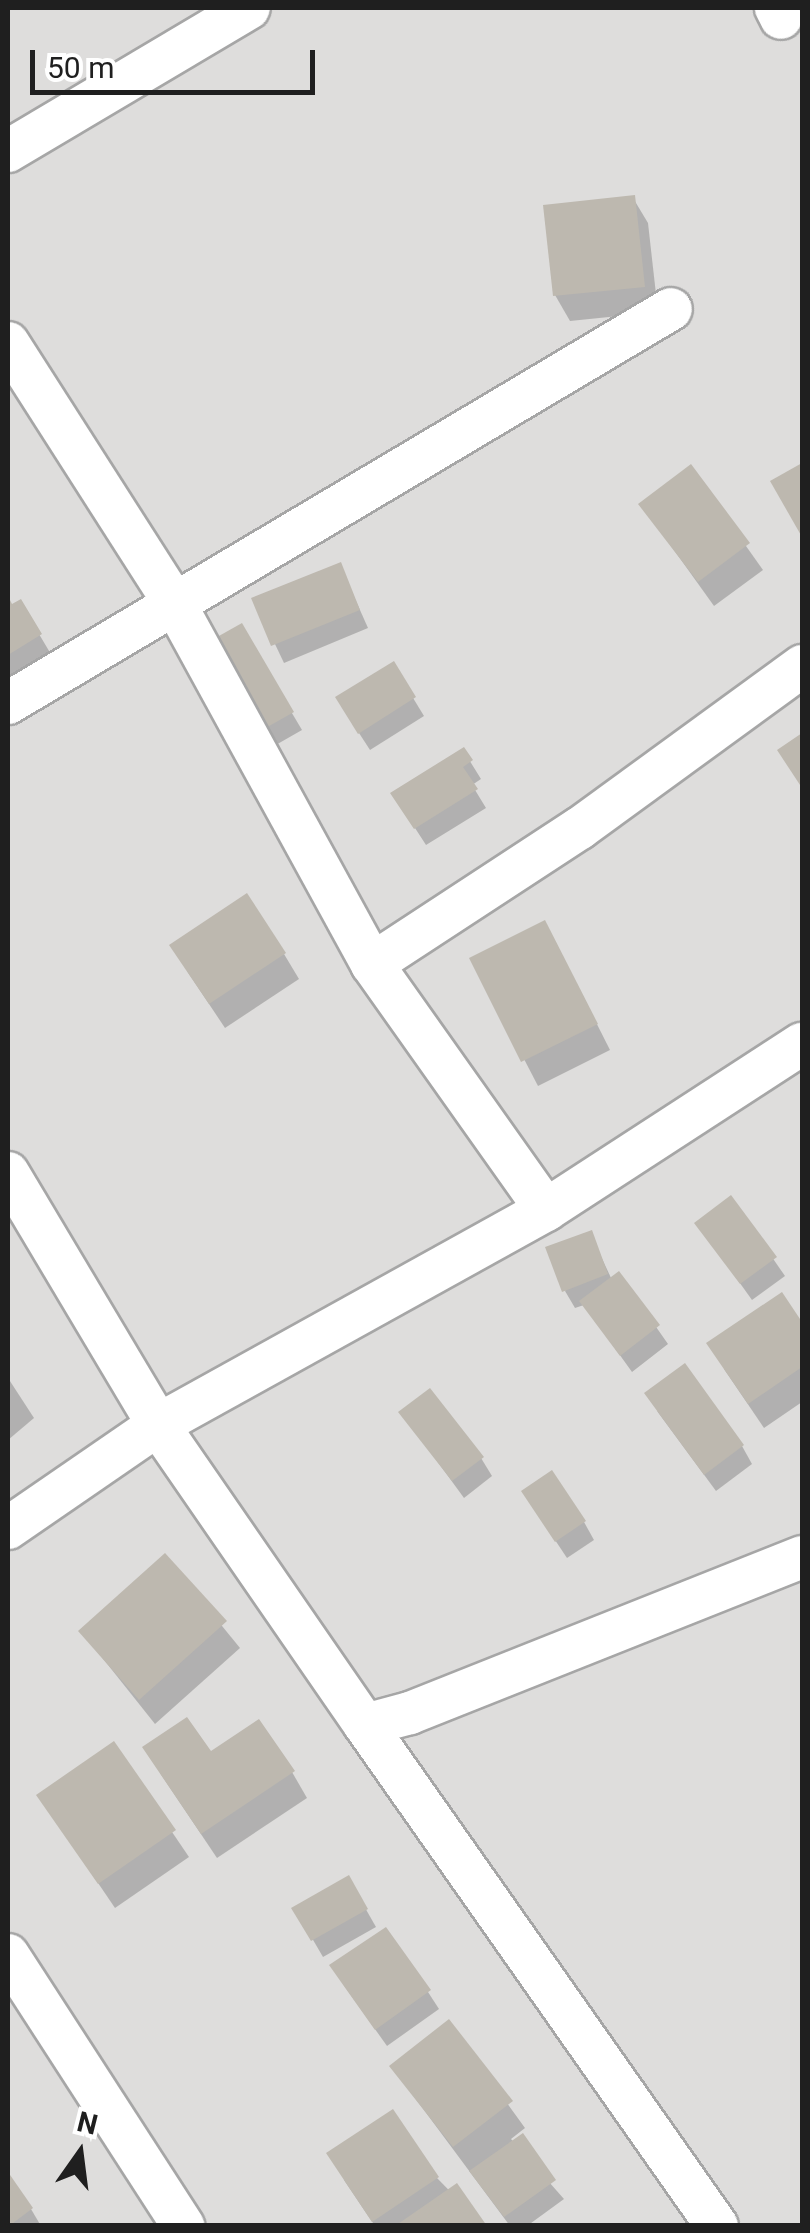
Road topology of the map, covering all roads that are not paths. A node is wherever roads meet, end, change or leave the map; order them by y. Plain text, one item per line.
1 (249, 8) edge
2 (8, 151) edge
3 (672, 309) dead end
4 (8, 343) edge
5 (176, 606) junction
6 (802, 666) edge
7 (8, 702) edge
8 (372, 964) junction
9 (802, 1044) edge
10 (8, 1173) edge
11 (546, 1210) junction
12 (158, 1425) junction
13 (8, 1528) edge
14 (802, 1558) edge
15 (365, 1725) junction
16 (8, 1955) edge
17 (183, 2226) edge
18 (717, 2226) edge

1 - 2 street
3 - 5 street
4 - 5 street
5 - 7 street
5 - 8 street
6 - 8 street
8 - 11 street
9 - 11 street
10 - 12 street
11 - 12 street
12 - 13 street
12 - 15 street
14 - 15 street
15 - 18 street
16 - 17 street

